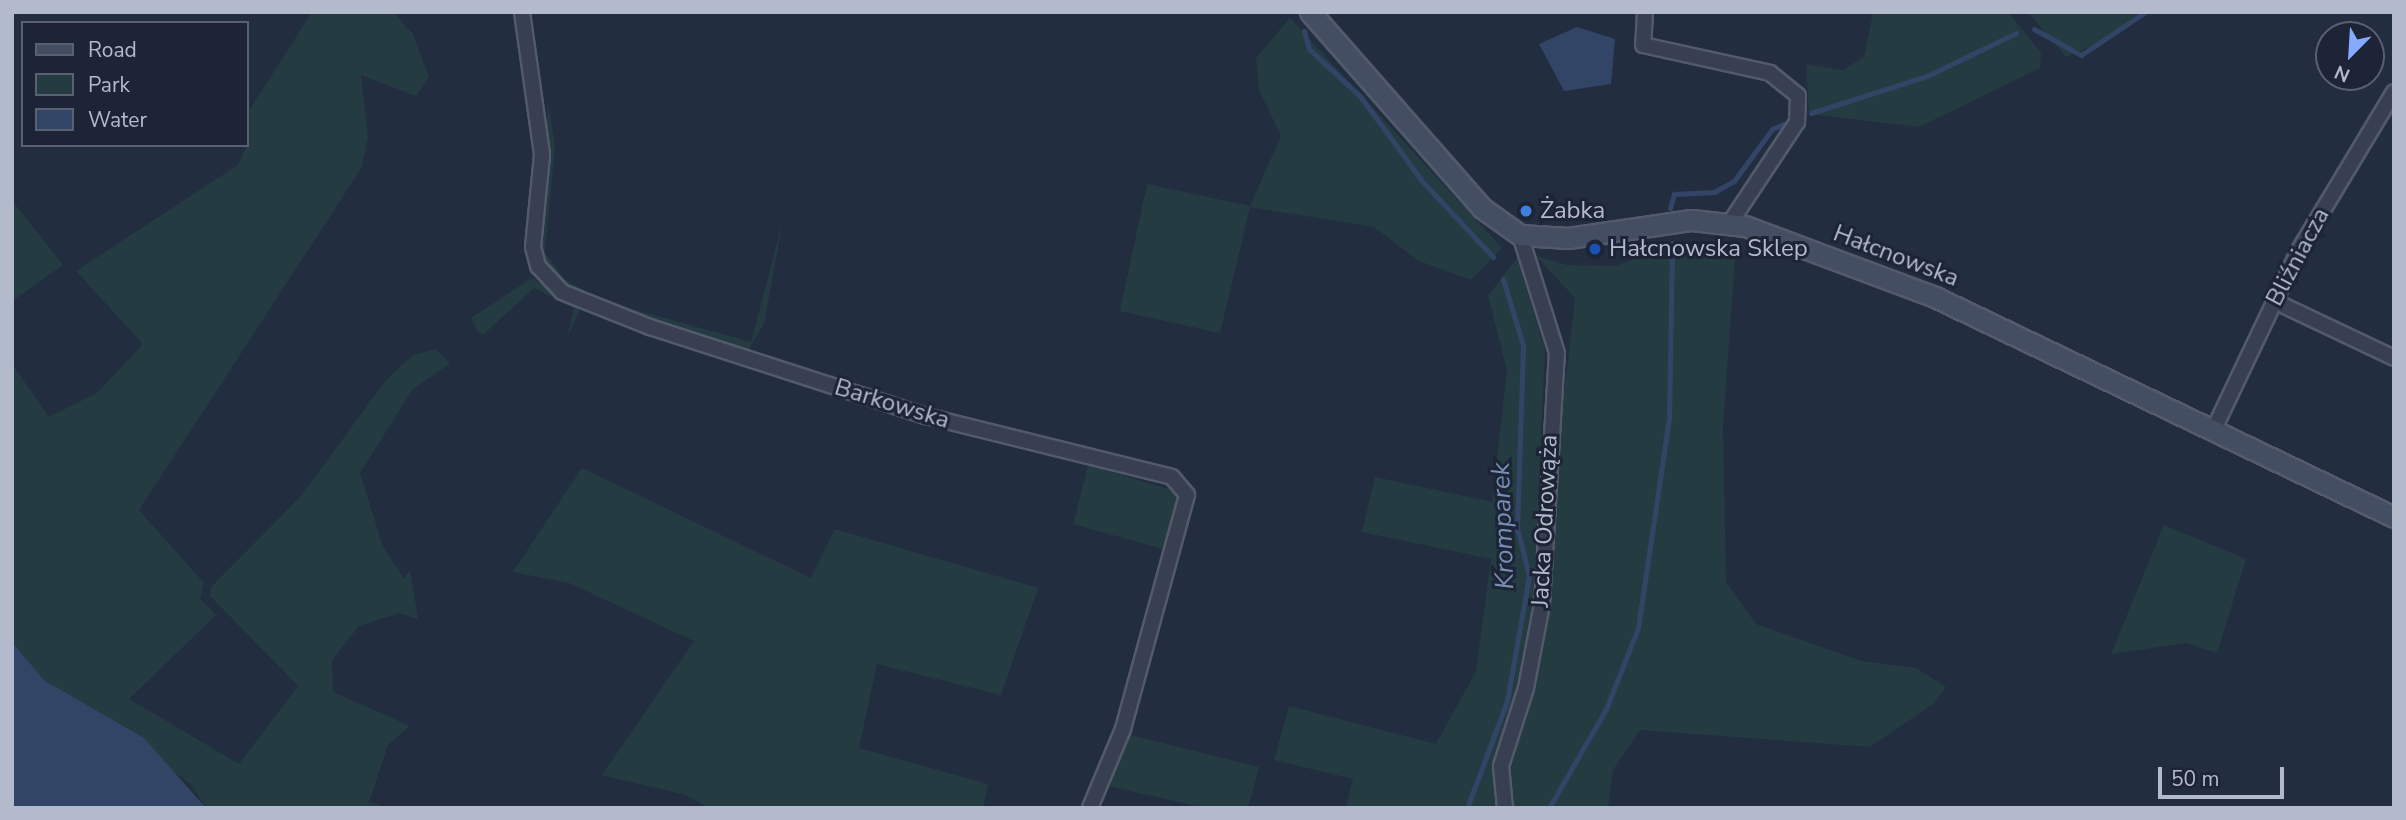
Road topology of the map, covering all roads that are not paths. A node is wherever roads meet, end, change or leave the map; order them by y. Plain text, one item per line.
1 (522, 12) edge
2 (1310, 12) edge
3 (1645, 12) edge
4 (2394, 92) edge
5 (1730, 223) junction
6 (1520, 235) junction
7 (2274, 301) junction
8 (2394, 358) edge
9 (2214, 429) junction
10 (2394, 517) edge
11 (1090, 808) edge
12 (1505, 808) edge

1 - 11 street, Barkowska
2 - 6 street
3 - 5 street
4 - 7 street, Bliźniacza
5 - 6 street, Hałcnowska
5 - 9 street, Hałcnowska
6 - 12 street, Jacka Odrowąża
7 - 8 street
7 - 9 street, Bliźniacza
9 - 10 street, Hałcnowska

